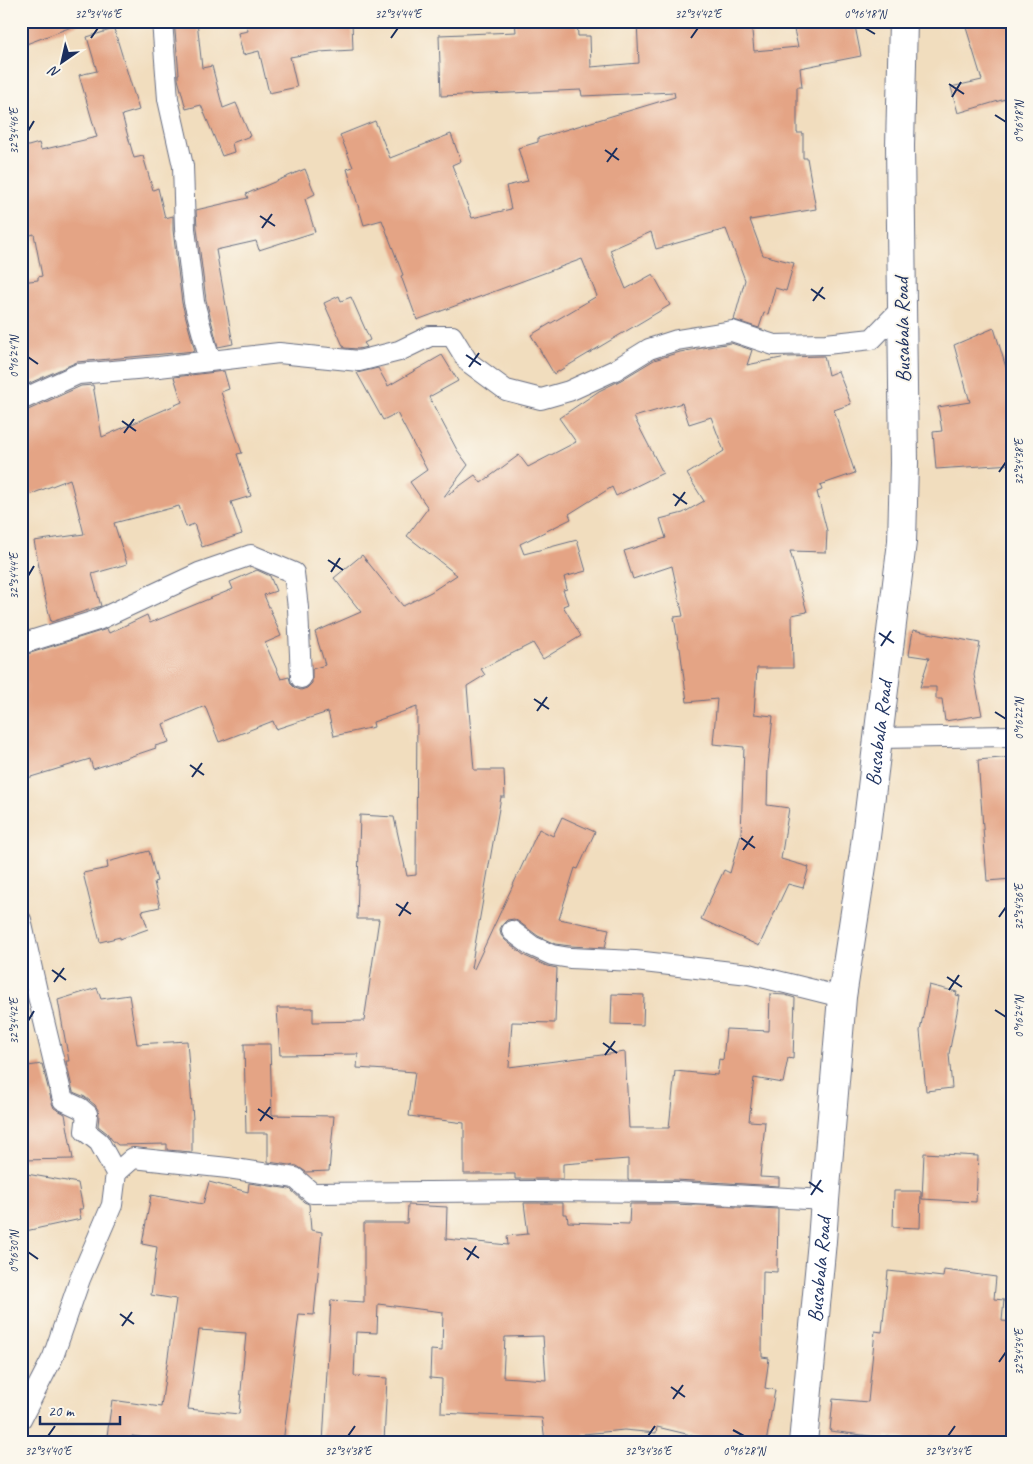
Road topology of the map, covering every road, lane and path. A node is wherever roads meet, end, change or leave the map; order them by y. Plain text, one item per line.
1 (162, 21) edge
2 (903, 21) edge
3 (902, 308) junction
4 (210, 361) junction
5 (21, 400) edge
6 (21, 644) edge
7 (301, 678) dead end
8 (1012, 736) edge
9 (878, 738) junction
10 (21, 920) edge
11 (512, 931) dead end
12 (842, 997) junction
13 (116, 1173) junction
14 (825, 1200) junction
15 (21, 1420) edge
16 (803, 1443) edge

1 - 4 street
2 - 3 street, Busabala Road
3 - 4 street
3 - 9 street, Busabala Road
4 - 5 street
6 - 7 street
8 - 9 street
9 - 12 street, Busabala Road
10 - 13 street
11 - 12 street
12 - 14 street, Busabala Road
13 - 14 street
13 - 15 street
14 - 16 street, Busabala Road

